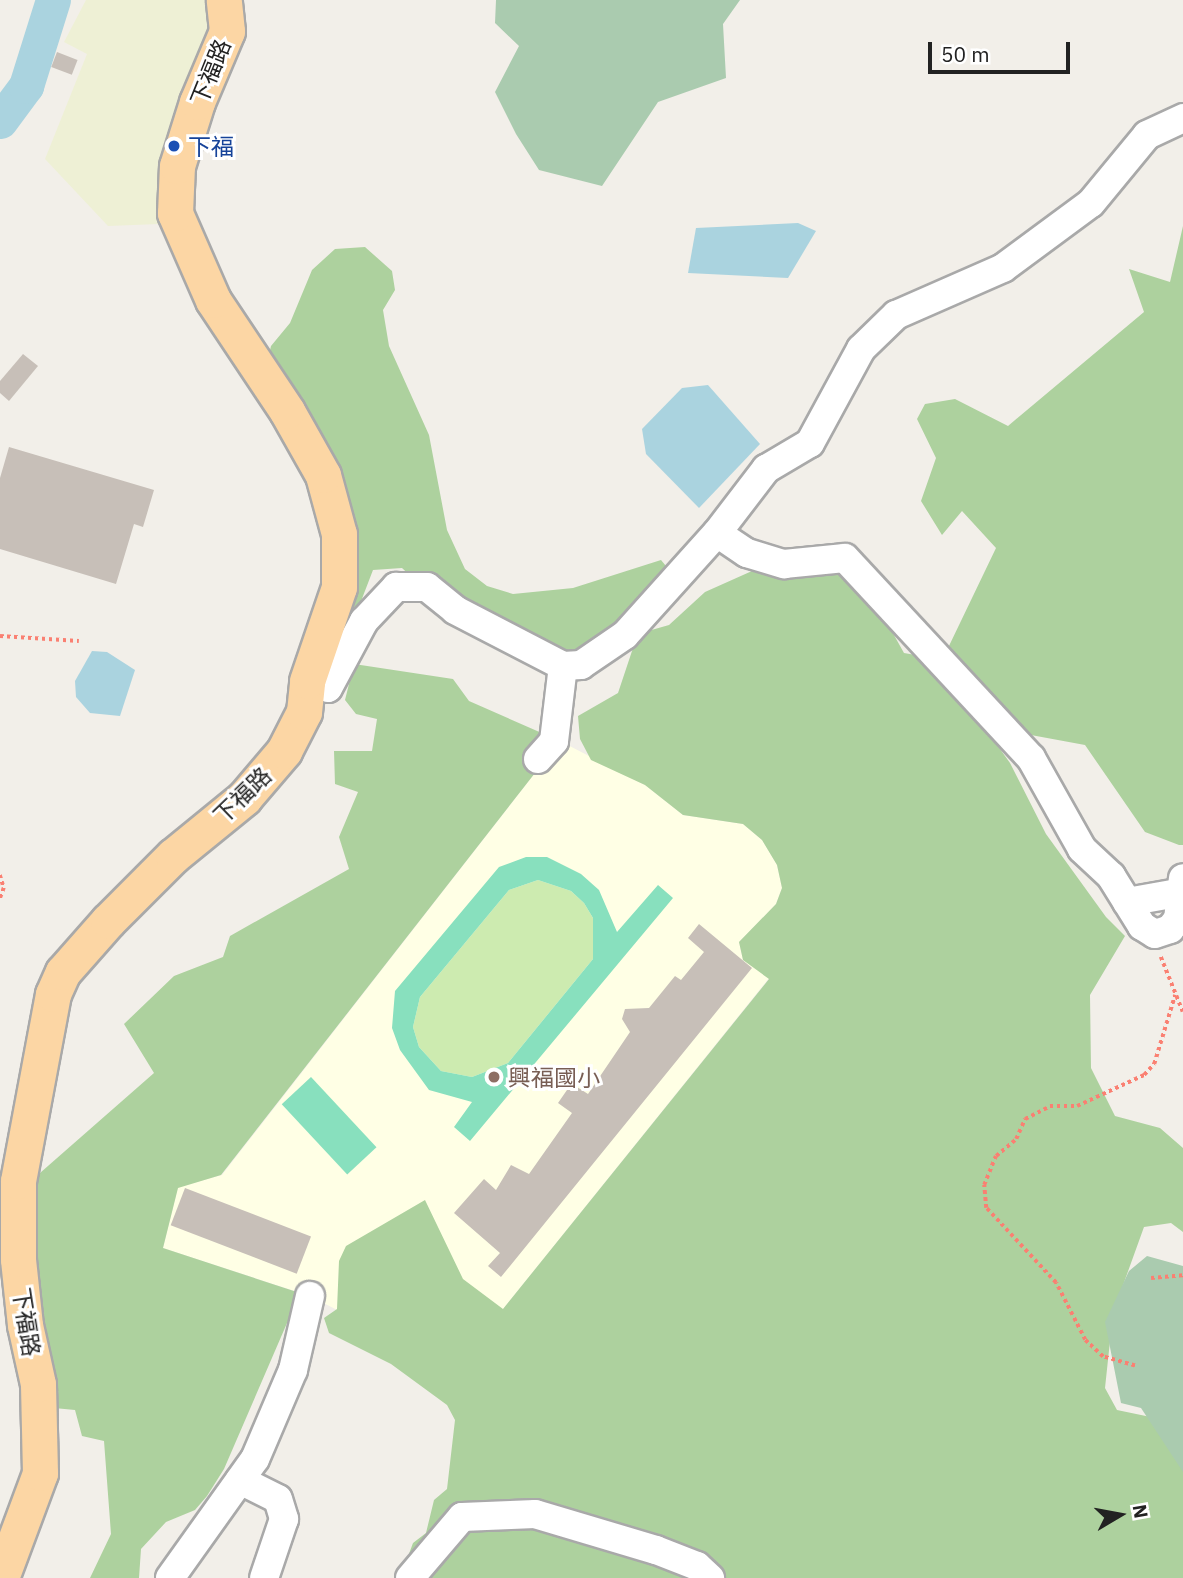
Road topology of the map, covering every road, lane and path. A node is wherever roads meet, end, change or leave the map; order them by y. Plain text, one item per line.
1 (224, 0) edge
2 (1183, 118) edge
3 (717, 533) junction
4 (0, 636) edge
5 (79, 641) dead end
6 (563, 666) junction
7 (307, 681) junction
8 (538, 759) dead end
9 (0, 875) edge
10 (1182, 888) edge
11 (0, 899) edge
12 (1127, 902) junction
13 (1155, 934) junction
14 (1175, 995) junction
15 (1183, 1012) edge
16 (10, 1162) edge
17 (1183, 1275) edge
18 (1151, 1278) dead end
19 (310, 1296) dead end
20 (1135, 1366) dead end
21 (240, 1480) junction
22 (1, 1578) edge
23 (170, 1578) edge
24 (264, 1578) edge
25 (410, 1578) edge
26 (710, 1578) edge

1 - 7 main road, 下福路
2 - 3 street
3 - 6 street
3 - 12 street
4 - 5 path
6 - 7 street
6 - 8 street
7 - 16 main road, 下福路
9 - 11 path
10 - 12 street
10 - 13 street
12 - 13 street
13 - 14 path
14 - 15 path
14 - 20 path
16 - 22 main road, 下福路
17 - 18 path
19 - 21 street
21 - 23 street
21 - 24 street
25 - 26 street

